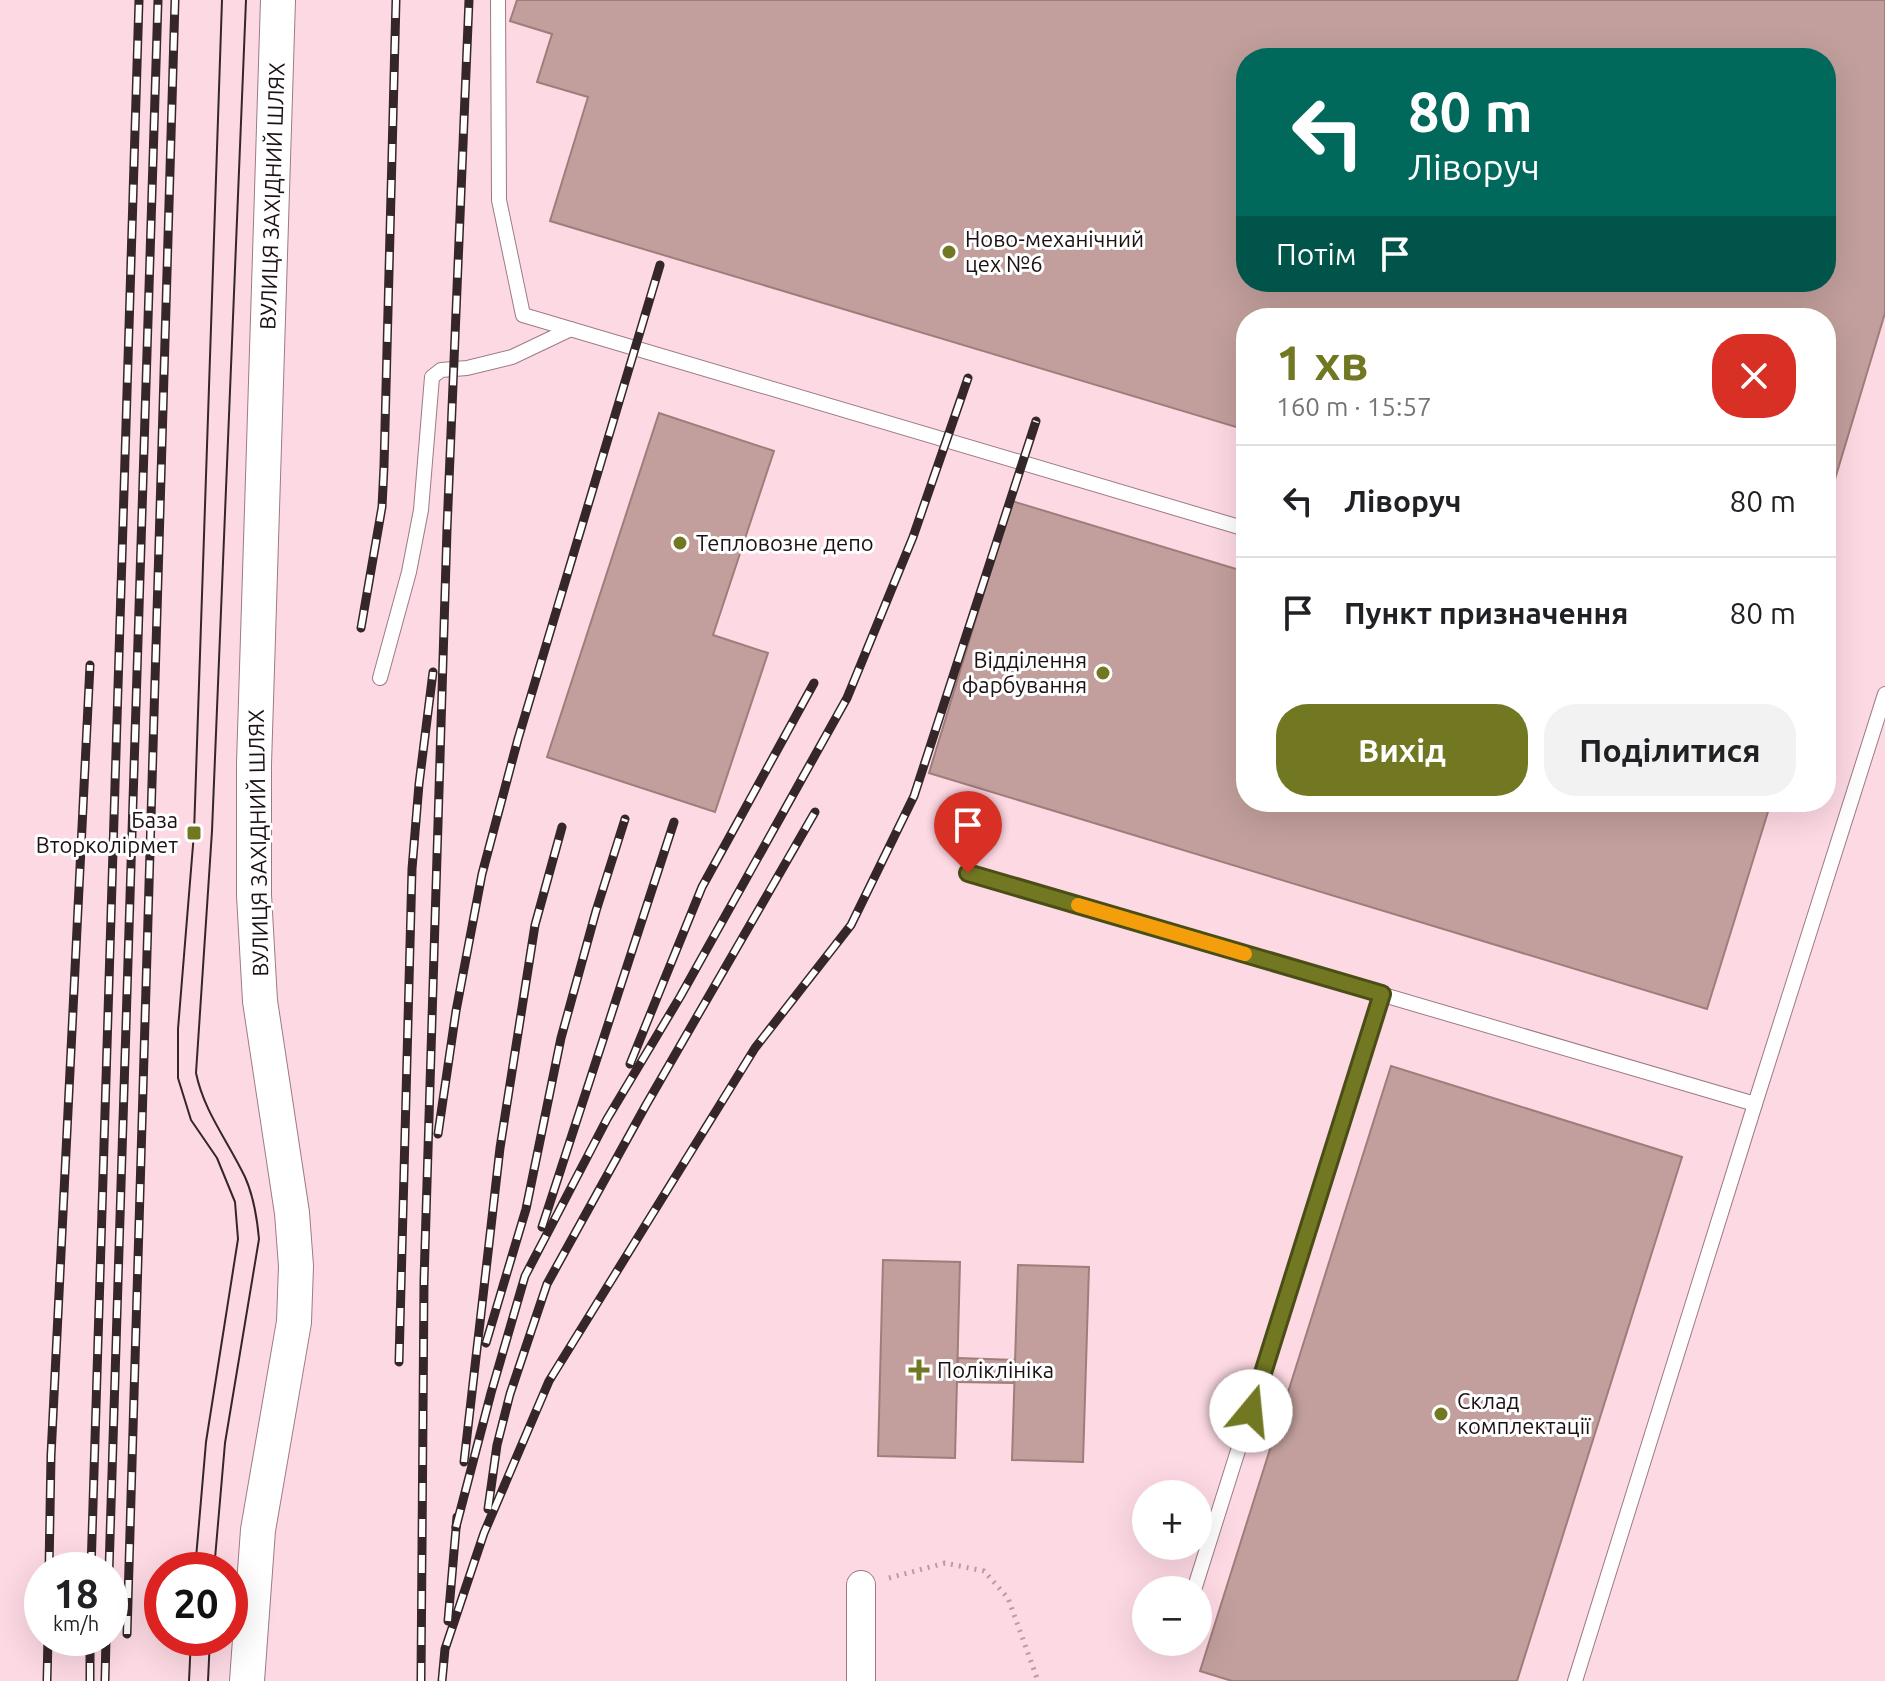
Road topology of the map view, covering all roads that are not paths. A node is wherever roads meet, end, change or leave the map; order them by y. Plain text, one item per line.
1 (278, 0) edge
2 (498, 0) edge
3 (571, 329) junction
4 (1236, 526) edge
5 (380, 678) dead end
6 (1885, 694) edge
7 (968, 873) dead end
8 (1382, 994) junction
9 (1755, 1104) junction
10 (1198, 1576) edge
11 (861, 1585) road end
12 (247, 1681) edge
13 (861, 1681) edge
14 (1575, 1681) edge

1 - 12 street, ВУЛИЦЯ ЗАХІДНИЙ ШЛЯХ
2 - 3 lane
3 - 4 lane
3 - 5 lane
6 - 9 lane
7 - 8 lane
8 - 9 lane
8 - 10 lane
9 - 14 lane
11 - 13 street

